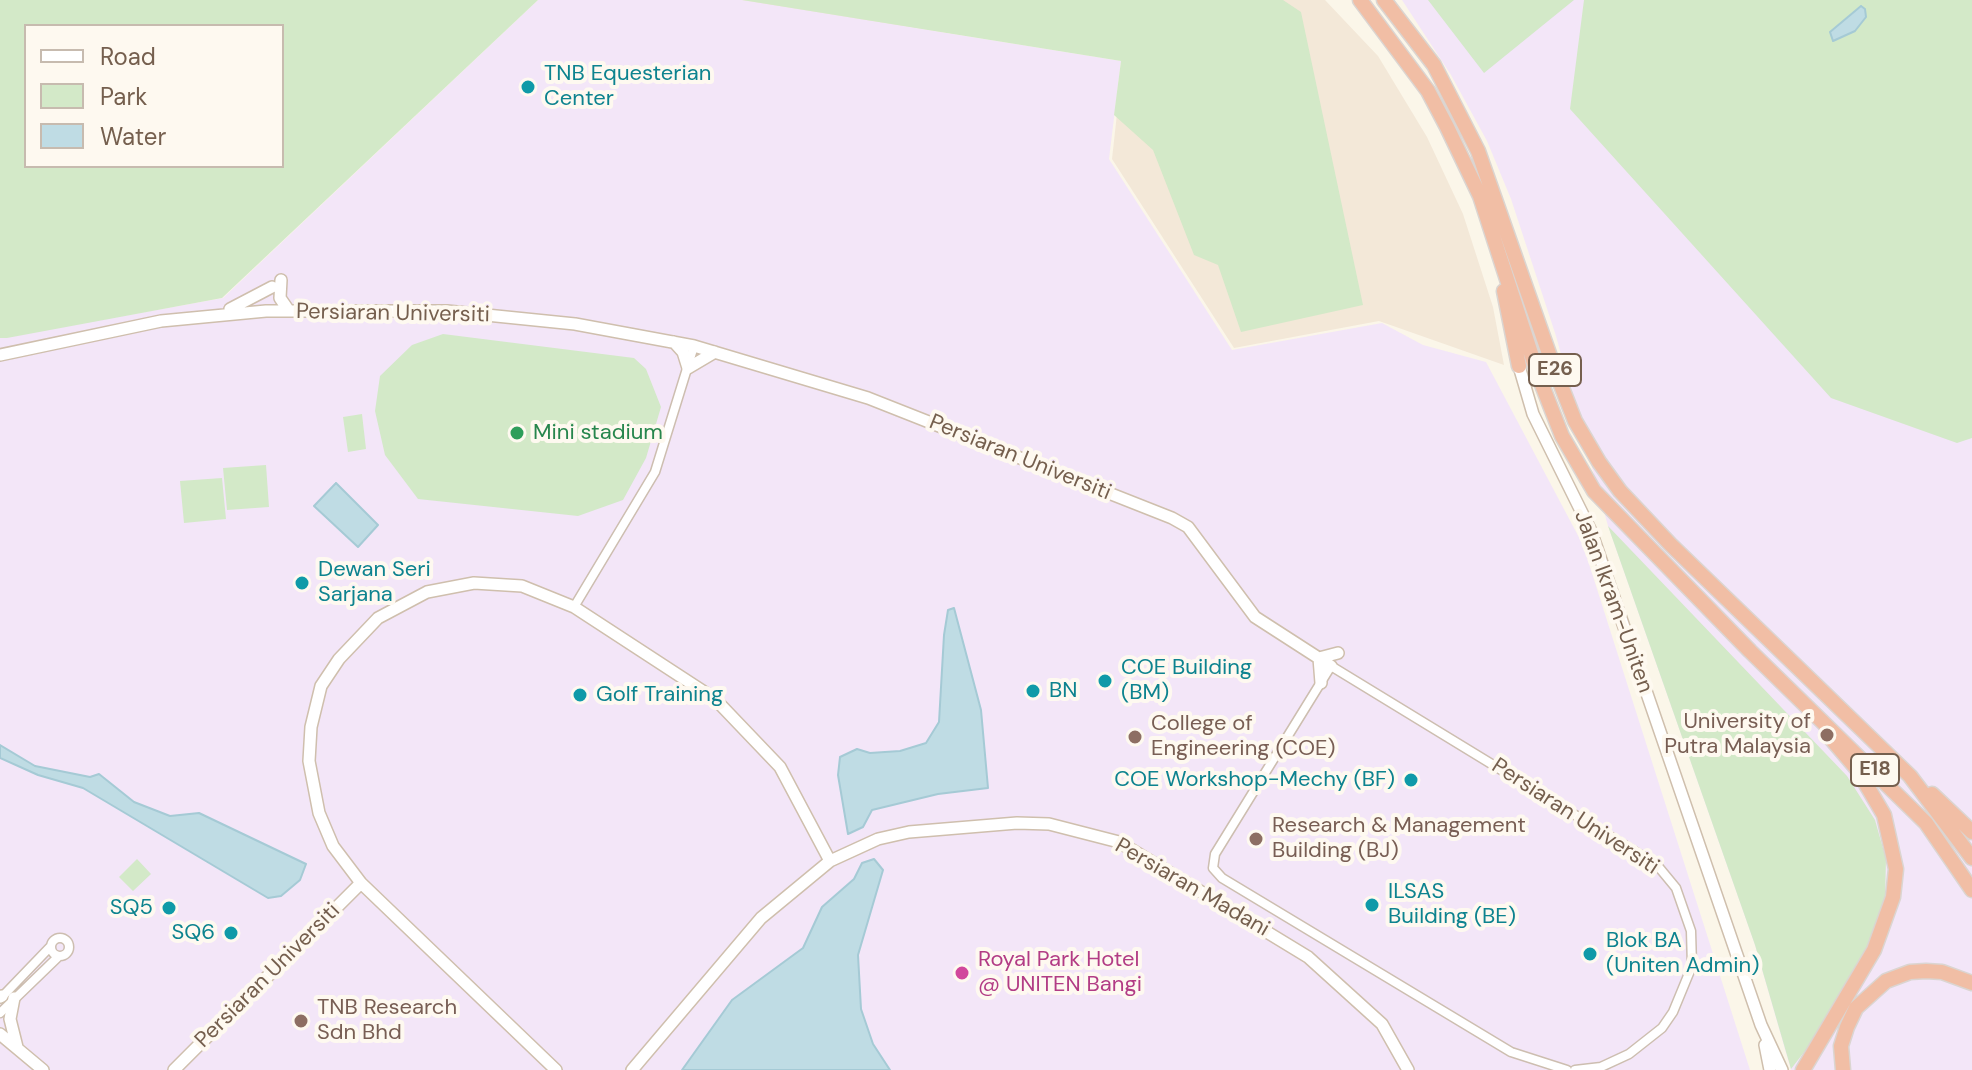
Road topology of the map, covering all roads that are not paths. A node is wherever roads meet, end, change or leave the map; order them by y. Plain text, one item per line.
1 (1384, 0) edge
2 (1360, 2) edge
3 (1499, 250) junction
4 (289, 311) junction
5 (218, 314) junction
6 (674, 342) junction
7 (694, 346) junction
8 (716, 352) junction
9 (0, 355) edge
10 (1519, 366) joint
11 (688, 368) junction
12 (574, 607) junction
13 (1764, 635) joint
14 (1750, 651) joint
15 (1338, 653) dead end
16 (1319, 658) junction
17 (1331, 666) junction
18 (1321, 683) junction
19 (1789, 689) junction
20 (1910, 776) junction
21 (1972, 832) edge
22 (1972, 858) edge
23 (830, 861) junction
24 (348, 865) junction
25 (361, 883) junction
26 (1972, 890) edge
27 (346, 899) junction
28 (383, 903) junction
29 (50, 947) junction
30 (58, 957) junction
31 (1972, 983) edge
32 (4, 997) edge
33 (0, 1013) edge
34 (1761, 1025) junction
35 (0, 1034) edge
36 (17, 1047) junction
37 (43, 1070) edge
38 (174, 1070) edge
39 (556, 1070) edge
40 (632, 1070) edge
41 (1408, 1070) edge
42 (1567, 1070) edge
43 (1575, 1070) edge
44 (1770, 1070) edge
45 (1782, 1070) edge
46 (1803, 1070) edge
47 (1843, 1070) edge

1 - 13 highway, E26
2 - 3 highway, E26
3 - 10 highway
3 - 14 highway, E26
4 - 5 street, Persiaran Universiti
4 - 5 street
4 - 6 street, Persiaran Universiti
5 - 9 street, Persiaran Universiti
6 - 7 street, Persiaran Universiti
6 - 11 street
7 - 8 street, Persiaran Universiti
7 - 11 street
8 - 11 street
8 - 16 street, Persiaran Universiti
10 - 34 street, Jalan Ikram-Uniten
11 - 12 street
12 - 23 street
12 - 24 street
13 - 20 highway, E18
14 - 19 highway, E18
15 - 16 street
16 - 17 street, Persiaran Universiti
16 - 18 street
17 - 18 street
17 - 43 street, Persiaran Universiti
18 - 42 street
19 - 26 highway, E18
19 - 46 highway
20 - 21 highway
20 - 22 highway, E18
23 - 40 street, Persiaran Madani
23 - 41 street, Persiaran Madani
24 - 25 street
24 - 27 street
25 - 27 street, Persiaran Universiti
25 - 28 street
27 - 28 street
27 - 38 street, Persiaran Universiti
28 - 39 street
29 - 30 street
29 - 30 street
29 - 32 street
30 - 32 street
31 - 47 highway
32 - 33 street
32 - 36 street
34 - 44 street, Jalan Ikram-Uniten
34 - 45 street, Jalan Ikram-Uniten
35 - 36 street
36 - 37 street

